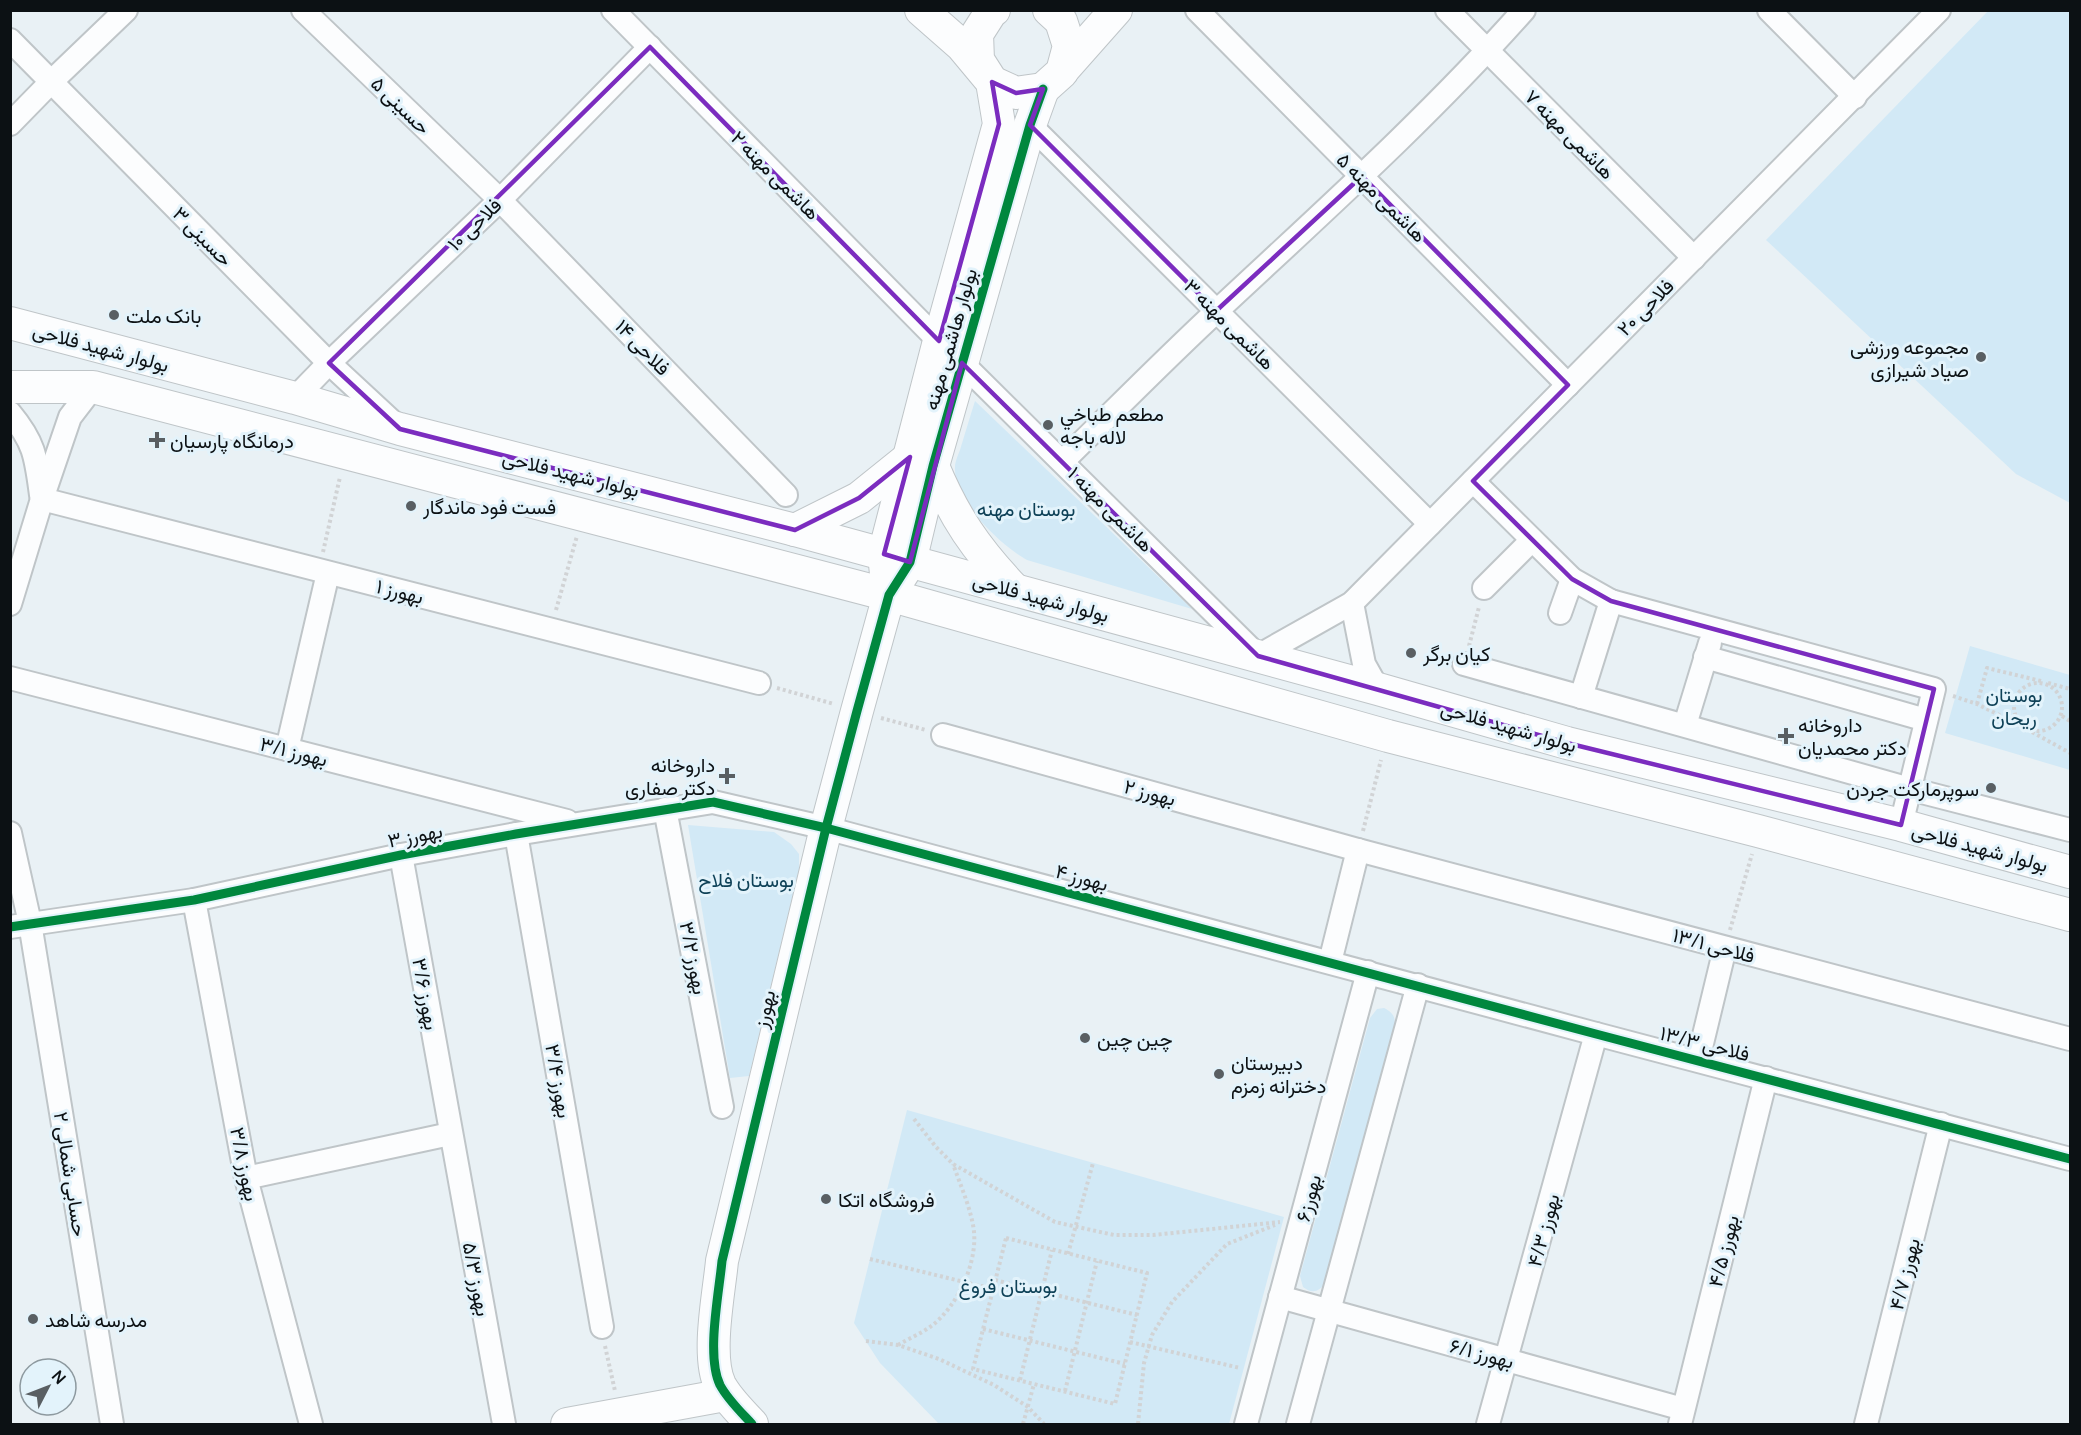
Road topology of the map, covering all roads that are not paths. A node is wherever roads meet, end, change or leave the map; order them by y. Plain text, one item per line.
1 (126, 10) edge
2 (303, 10) edge
3 (921, 10) edge
4 (994, 10) edge
5 (1049, 10) edge
6 (1116, 10) edge
7 (1197, 10) edge
8 (1447, 10) edge
9 (1524, 10) edge
10 (1769, 10) edge
11 (1939, 10) edge
12 (621, 13) edge
13 (10, 40) edge
14 (650, 47) junction
15 (1488, 51) junction
16 (53, 80) junction
17 (1052, 81) junction
18 (992, 82) junction
19 (1855, 97) junction
20 (10, 124) edge
21 (1030, 125) junction
22 (1362, 176) junction
23 (500, 200) junction
24 (1694, 258) junction
25 (1216, 311) junction
26 (10, 322) edge
27 (939, 341) junction
28 (329, 363) junction
29 (962, 363) junction
30 (1568, 385) junction
31 (10, 387) edge
32 (93, 387) junction
33 (295, 398) junction
34 (10, 413) edge
35 (400, 429) junction
36 (1063, 461) junction
37 (921, 462) junction
38 (1473, 481) junction
39 (786, 495) dead end
40 (42, 499) junction
41 (1430, 524) junction
42 (795, 530) junction
43 (1532, 540) junction
44 (897, 558) junction
45 (323, 571) junction
46 (1572, 579) junction
47 (1484, 588) dead end
48 (1014, 590) junction
49 (889, 596) junction
50 (1611, 601) junction
51 (1352, 603) junction
52 (10, 604) edge
53 (1560, 613) dead end
54 (1714, 630) junction
55 (1258, 656) junction
56 (1706, 657) junction
57 (1464, 664) dead end
58 (10, 678) edge
59 (759, 683) dead end
60 (1378, 689) junction
61 (1581, 697) junction
62 (1926, 720) junction
63 (1686, 726) junction
64 (943, 735) dead end
65 (287, 749) junction
66 (1910, 789) junction
67 (665, 809) junction
68 (577, 824) junction
69 (1901, 825) junction
70 (826, 828) junction
71 (2070, 830) edge
72 (10, 833) edge
73 (516, 834) junction
74 (1358, 850) junction
75 (401, 855) junction
76 (2070, 872) edge
77 (194, 900) junction
78 (2070, 915) edge
79 (20, 925) edge
80 (1725, 948) junction
81 (1330, 962) junction
82 (1368, 972) junction
83 (1418, 985) junction
84 (1596, 1034) junction
85 (2070, 1039) edge
86 (1698, 1060) junction
87 (1766, 1078) junction
88 (722, 1107) dead end
89 (1941, 1124) junction
90 (450, 1134) junction
91 (2070, 1159) edge
92 (246, 1178) junction
93 (1280, 1297) junction
94 (1328, 1311) junction
95 (602, 1327) road end
96 (1508, 1360) junction
97 (725, 1395) junction
98 (1681, 1417) edge
99 (112, 1425) edge
100 (311, 1425) edge
101 (504, 1425) edge
102 (567, 1425) edge
103 (752, 1425) edge
104 (1246, 1425) edge
105 (1298, 1425) edge
106 (1488, 1425) edge
107 (1866, 1425) edge

1 - 16 street
2 - 23 street, حسینی ۵
3 - 18 main road
4 - 18 main road
5 - 17 main road
6 - 17 main road, بولوار هاشمی مهنه
7 - 22 street, هاشمی مهنه ۵
8 - 15 street, هاشمی مهنه ۷
9 - 15 street
10 - 19 street
11 - 19 street, فلاحی ۲۰
12 - 14 street, هاشمی مهنه ۲
13 - 16 street, حسینی ۳
14 - 23 street, فلاحی ۱۰
14 - 27 street, هاشمی مهنه ۲
15 - 22 street
15 - 24 street, هاشمی مهنه ۷
16 - 20 street
16 - 28 street, حسینی ۳
17 - 18 main road
17 - 21 main road, بولوار هاشمی مهنه
18 - 27 main road, بولوار هاشمی مهنه
19 - 24 street, فلاحی ۲۰
21 - 25 street, هاشمی مهنه ۳
21 - 29 main road, بولوار هاشمی مهنه
22 - 25 street
22 - 30 street, هاشمی مهنه ۵
23 - 28 street, فلاحی ۱۰
23 - 39 street, فلاحی ۱۴
24 - 30 street, فلاحی ۲۰
25 - 36 street
25 - 41 street, هاشمی مهنه ۳
26 - 33 main road, بولوار شهید فلاحی
27 - 37 main road, بولوار هاشمی مهنه
28 - 33 street, فلاحی ۱۰
28 - 35 street, حسینی ۳
29 - 36 street, هاشمی مهنه ۱
29 - 37 main road, بولوار هاشمی مهنه
30 - 38 street, فلاحی ۲۰
31 - 32 main road, بولوار شهید فلاحی
32 - 40 street
32 - 49 main road, بولوار شهید فلاحی
33 - 35 main road, بولوار شهید فلاحی
34 - 40 street
35 - 42 main road, بولوار شهید فلاحی
36 - 55 street, هاشمی مهنه ۱
37 - 42 main road
37 - 44 main road, بولوار هاشمی مهنه
37 - 48 main road
38 - 41 street, فلاحی ۲۰
38 - 43 street
40 - 45 street, بهورز ۱
40 - 52 street
41 - 51 street, فلاحی ۲۰
42 - 44 main road, بولوار شهید فلاحی
43 - 46 street
43 - 47 street
44 - 48 main road, بولوار شهید فلاحی
44 - 49 main road, بولوار هاشمی مهنه
45 - 59 street, بهورز ۱
45 - 65 street
46 - 50 street
46 - 53 street
48 - 55 main road, بولوار شهید فلاحی
49 - 70 main road, بهورز
49 - 78 main road, بولوار شهید فلاحی
50 - 54 street
50 - 61 street
51 - 55 street, فلاحی ۲۰
51 - 60 street
54 - 56 street
54 - 62 street
55 - 60 main road, بولوار شهید فلاحی
56 - 62 street
56 - 63 street
57 - 61 street
58 - 65 street, بهورز ۳/۱
60 - 69 main road, بولوار شهید فلاحی
61 - 63 street
62 - 66 street
63 - 66 street
64 - 74 street, بهورز ۲
65 - 68 street, بهورز ۳/۱
66 - 69 street
66 - 71 street
67 - 68 street, بهورز ۳
67 - 70 street, بهورز ۳
67 - 88 street, بهورز ۳/۲
68 - 73 street, بهورز ۳
69 - 76 main road, بولوار شهید فلاحی
70 - 81 street, بهورز ۴
70 - 97 main road, بهورز
72 - 79 street, حسابی شمالی ۲
73 - 75 street, بهورز ۳
73 - 95 street, بهورز ۳/۴
74 - 80 street, فلاحی ۱۳/۱
74 - 81 street
75 - 77 street, بهورز ۳
75 - 90 street, بهورز ۳/۶
77 - 79 street, بهورز ۳
77 - 92 street, بهورز ۳/۸
79 - 99 street, حسابی شمالی ۲
80 - 85 street, فلاحی ۱۳/۱
80 - 86 street
81 - 82 street, فلاحی ۱۳/۳
82 - 83 street, فلاحی ۱۳/۳
82 - 93 street, بهورز۶
83 - 84 street, فلاحی ۱۳/۳
83 - 94 street
84 - 86 street, فلاحی ۱۳/۳
84 - 96 street, بهورز ۴/۳
86 - 87 street, فلاحی ۱۳/۳
87 - 89 street, فلاحی ۱۳/۳
87 - 98 street, بهورز ۴/۵
89 - 91 street, فلاحی ۱۳/۳
89 - 107 street, بهورز ۴/۷
90 - 92 street
90 - 101 street, بهورز ۵/۳
92 - 100 street, بهورز ۳/۸
93 - 94 street, بهورز ۶/۱
93 - 104 street, بهورز۶
94 - 96 street, بهورز ۶/۱
94 - 105 street
96 - 98 street, بهورز ۶/۱
96 - 106 street, بهورز ۴/۳
97 - 102 main road
97 - 103 main road, بهورز

